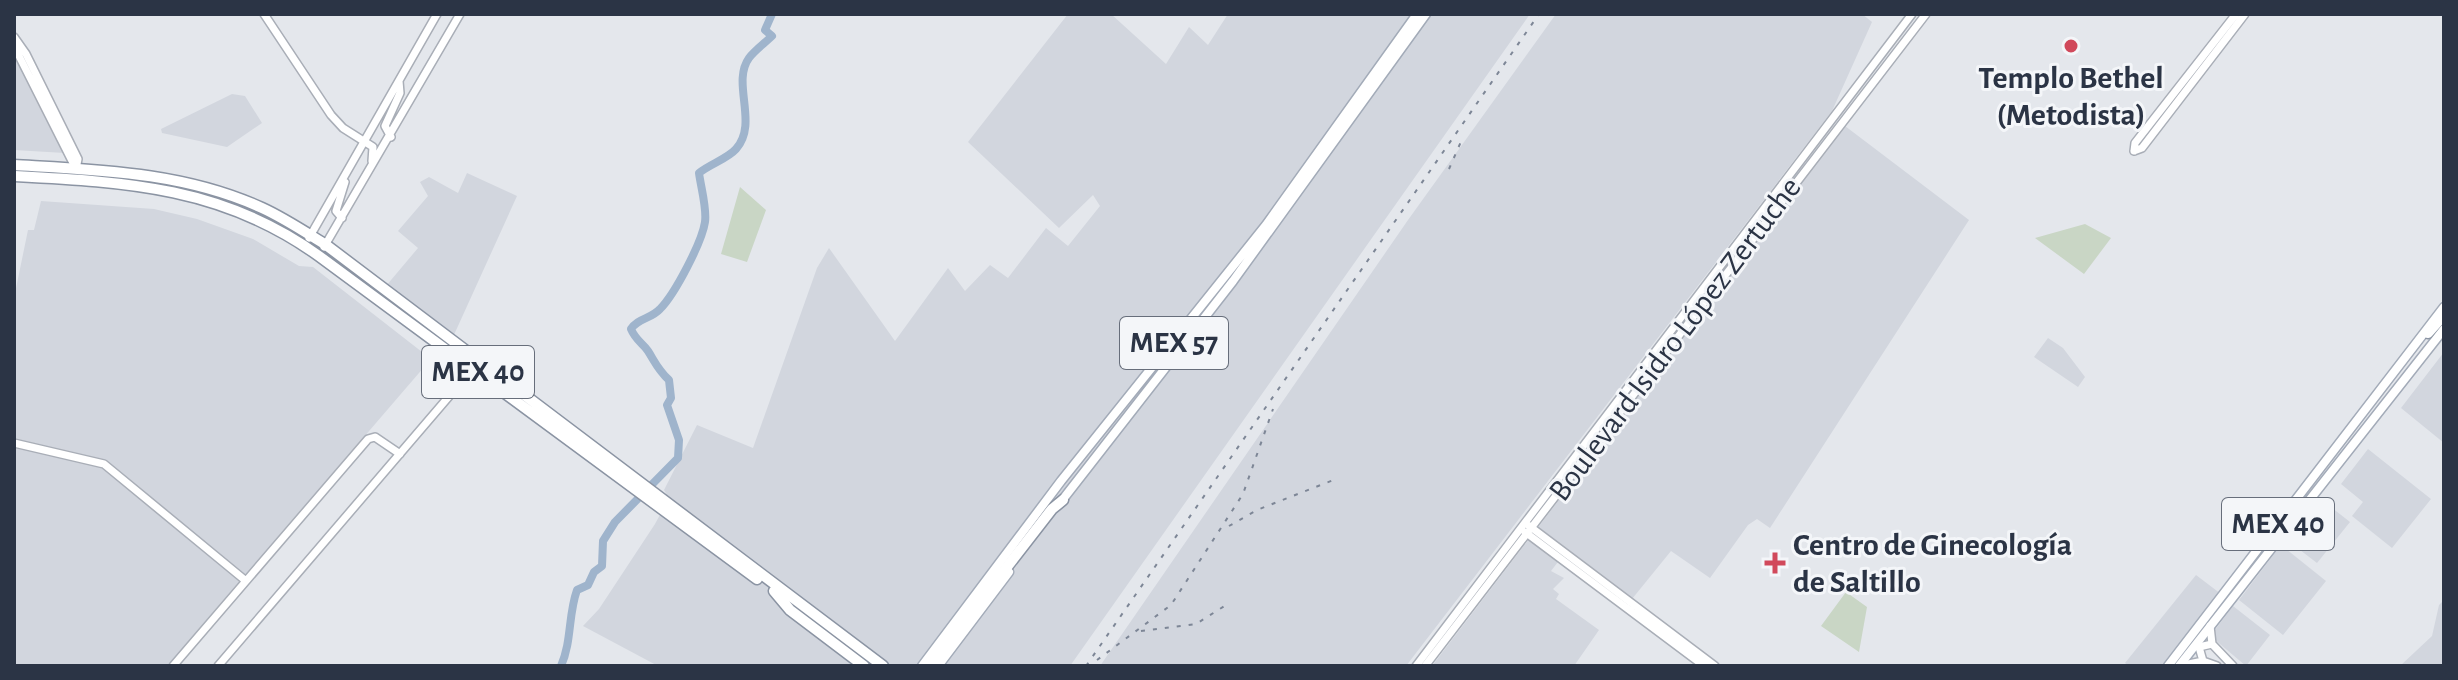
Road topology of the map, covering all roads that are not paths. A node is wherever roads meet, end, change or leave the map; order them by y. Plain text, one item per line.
1 (264, 14) edge
2 (1417, 14) edge
3 (1426, 14) edge
4 (1912, 14) edge
5 (1926, 14) edge
6 (2236, 14) edge
7 (2245, 14) edge
8 (456, 15) edge
9 (436, 16) edge
10 (451, 30) junction
11 (14, 37) edge
12 (14, 46) edge
13 (399, 81) junction
14 (391, 137) junction
15 (365, 141) junction
16 (14, 165) edge
17 (76, 169) junction
18 (348, 173) junction
19 (14, 176) edge
20 (64, 179) junction
21 (89, 180) junction
22 (355, 195) junction
23 (1765, 215) junction
24 (342, 218) junction
25 (333, 233) junction
26 (310, 237) junction
27 (326, 245) junction
28 (338, 255) junction
29 (319, 256) junction
30 (2444, 307) edge
31 (2444, 315) edge
32 (1194, 324) junction
33 (2444, 329) edge
34 (2428, 333) junction
35 (476, 365) junction
36 (14, 443) edge
37 (400, 454) junction
38 (657, 500) junction
39 (1063, 500) junction
40 (1052, 509) junction
41 (1525, 527) junction
42 (766, 577) junction
43 (246, 581) junction
44 (774, 591) junction
45 (801, 607) junction
46 (2210, 626) junction
47 (2212, 644) junction
48 (2203, 661) junction
49 (173, 666) edge
50 (218, 666) edge
51 (864, 666) edge
52 (874, 666) edge
53 (883, 666) edge
54 (890, 666) edge
55 (926, 666) edge
56 (938, 666) edge
57 (1416, 666) edge
58 (1425, 666) edge
59 (1704, 666) edge
60 (1715, 666) edge
61 (2168, 666) edge
62 (2179, 666) edge
63 (2217, 666) edge
64 (2233, 666) edge

1 - 15 street
2 - 32 main road, MEX 57
3 - 32 main road, MEX 57
4 - 23 street, Boulevard Isidro López Zertuche
5 - 23 street, Boulevard Isidro López Zertuche
6 - 7 street
8 - 10 street
9 - 10 street
9 - 13 street
10 - 14 street
11 - 17 street
12 - 17 street
13 - 14 street
13 - 15 street
14 - 22 street
15 - 18 street
15 - 22 street
16 - 17 highway, MEX 40
17 - 20 highway
17 - 21 highway
17 - 26 highway, MEX 40
18 - 24 street
18 - 26 street
19 - 20 highway, MEX 40
20 - 21 highway, MEX 40
21 - 26 highway, MEX 40
22 - 24 street
23 - 41 street, Boulevard Isidro López Zertuche
24 - 25 street
25 - 27 street
25 - 28 street
26 - 27 highway, MEX 40
26 - 29 highway, MEX 40
27 - 28 highway, MEX 40
27 - 29 street
28 - 35 highway, MEX 40
29 - 35 highway, MEX 40
30 - 34 main road, MEX 40
31 - 34 highway
32 - 39 main road, MEX 57
32 - 55 main road, MEX 57
33 - 46 main road, MEX 40
34 - 61 main road, MEX 40
35 - 37 street
35 - 38 highway, MEX 40
36 - 43 street
37 - 43 street
37 - 50 street
38 - 42 highway, MEX 40
38 - 44 highway, MEX 40
39 - 40 highway
39 - 56 main road, MEX 57
40 - 55 highway
40 - 55 highway
41 - 57 street, Boulevard Isidro López Zertuche
41 - 58 street, Boulevard Isidro López Zertuche
41 - 59 street
41 - 60 street
42 - 45 highway, MEX 40
42 - 54 highway
43 - 49 street
44 - 45 highway, MEX 40
44 - 51 highway
45 - 52 highway, MEX 40
45 - 53 highway, MEX 40
46 - 47 street
46 - 62 main road, MEX 40
47 - 48 street
47 - 64 street
48 - 62 street
48 - 63 street

